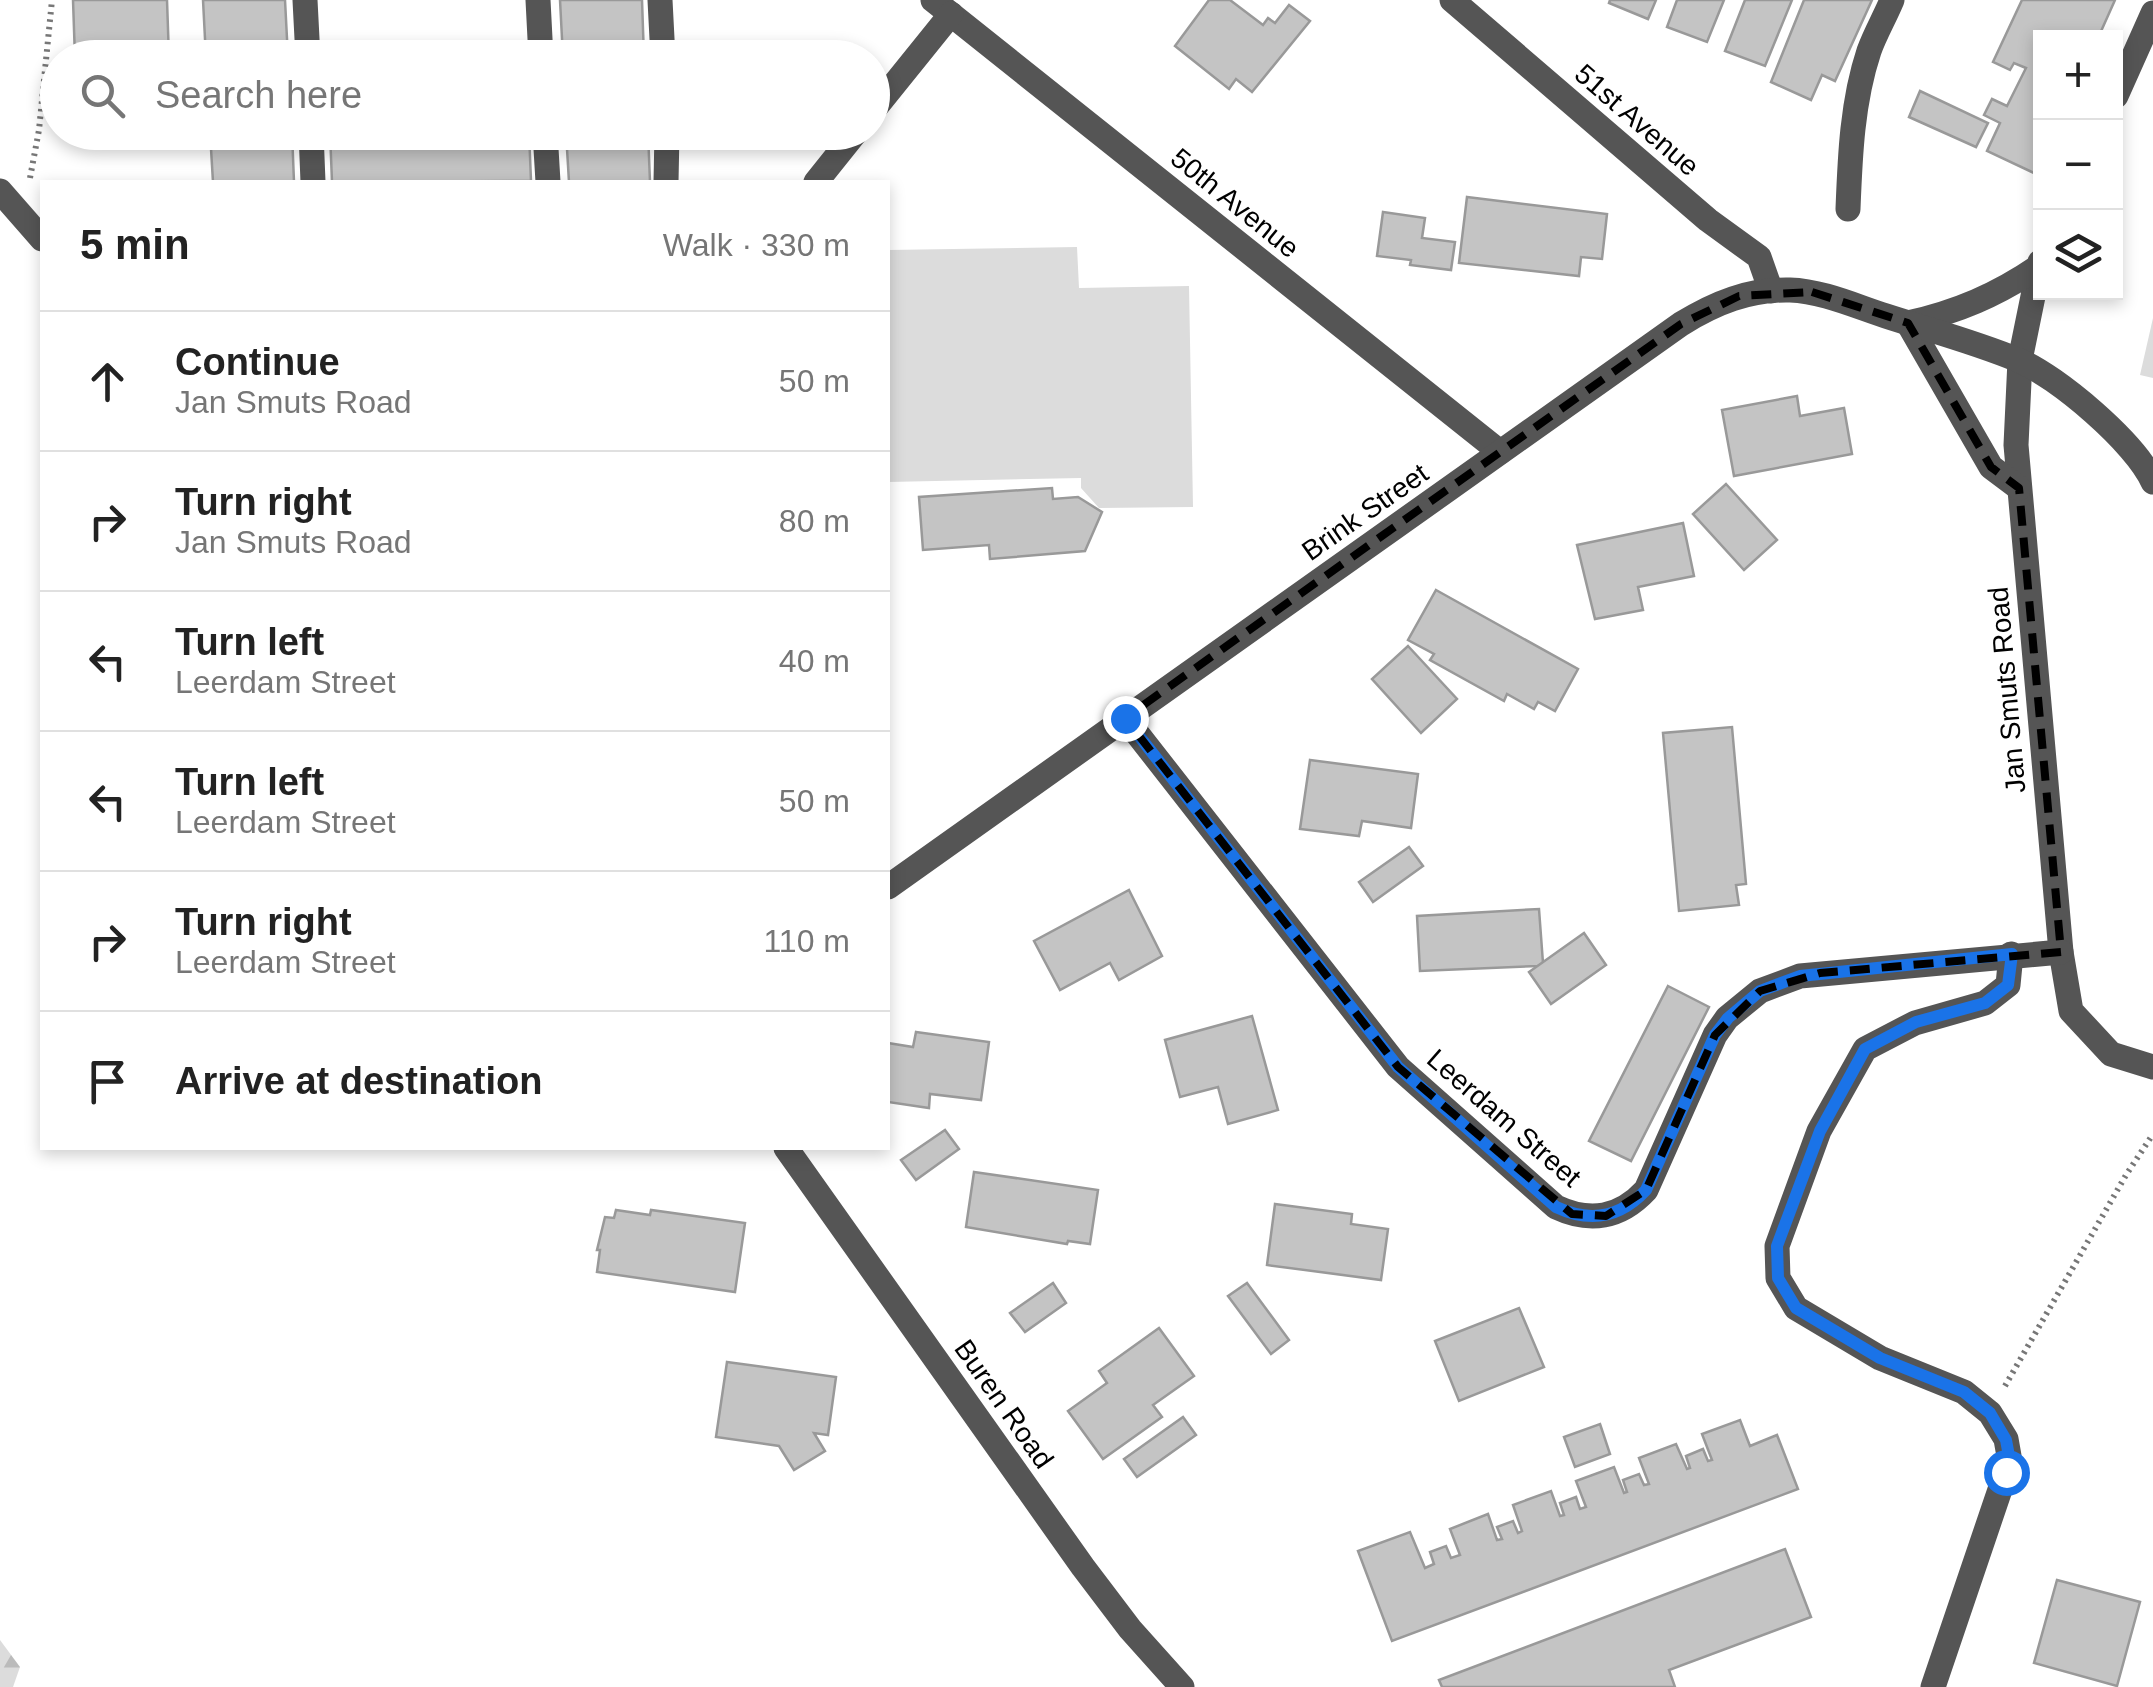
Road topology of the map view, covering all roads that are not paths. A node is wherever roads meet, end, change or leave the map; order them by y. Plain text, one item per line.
1 (305, 0) edge
2 (538, 0) edge
3 (660, 0) edge
4 (1452, 0) edge
5 (1892, 0) edge
6 (942, 7) edge
7 (2153, 13) edge
8 (307, 40) edge
9 (540, 40) edge
10 (662, 40) edge
11 (2123, 80) edge
12 (890, 85) edge
13 (312, 150) edge
14 (546, 150) edge
15 (666, 150) edge
16 (842, 150) edge
17 (314, 180) edge
18 (548, 180) edge
19 (666, 180) edge
20 (818, 180) edge
21 (0, 191) edge
22 (1848, 210) dead end
23 (40, 238) edge
24 (2033, 268) edge
25 (1771, 291) junction
26 (2033, 294) edge
27 (1908, 324) junction
28 (2020, 360) junction
29 (1500, 452) junction
30 (2153, 482) edge
31 (2020, 488) junction
32 (1125, 718) junction
33 (890, 886) edge
34 (2062, 952) junction
35 (2012, 954) junction
36 (2153, 1068) edge
37 (787, 1150) edge
38 (1182, 1687) edge
39 (1933, 1687) edge

1 - 8 street
2 - 9 street
3 - 10 street
4 - 25 street, 51st Avenue
5 - 22 street
6 - 12 street
6 - 29 street, 50th Avenue
7 - 11 street
13 - 17 street
14 - 18 street
15 - 19 street
16 - 20 street
21 - 23 street
24 - 27 street
25 - 27 street, Brink Street
25 - 29 street, Brink Street
26 - 28 street, Jan Smuts Road
27 - 28 street, Brink Street
27 - 31 street
28 - 30 street, Brink Street
28 - 31 street, Jan Smuts Road
29 - 32 street, Brink Street
31 - 34 street, Jan Smuts Road
32 - 33 street, Brink Street
32 - 35 street, Leerdam Street
34 - 35 street, Leerdam Street
34 - 36 street, Jan Smuts Road
35 - 39 street
37 - 38 street, Buren Road

